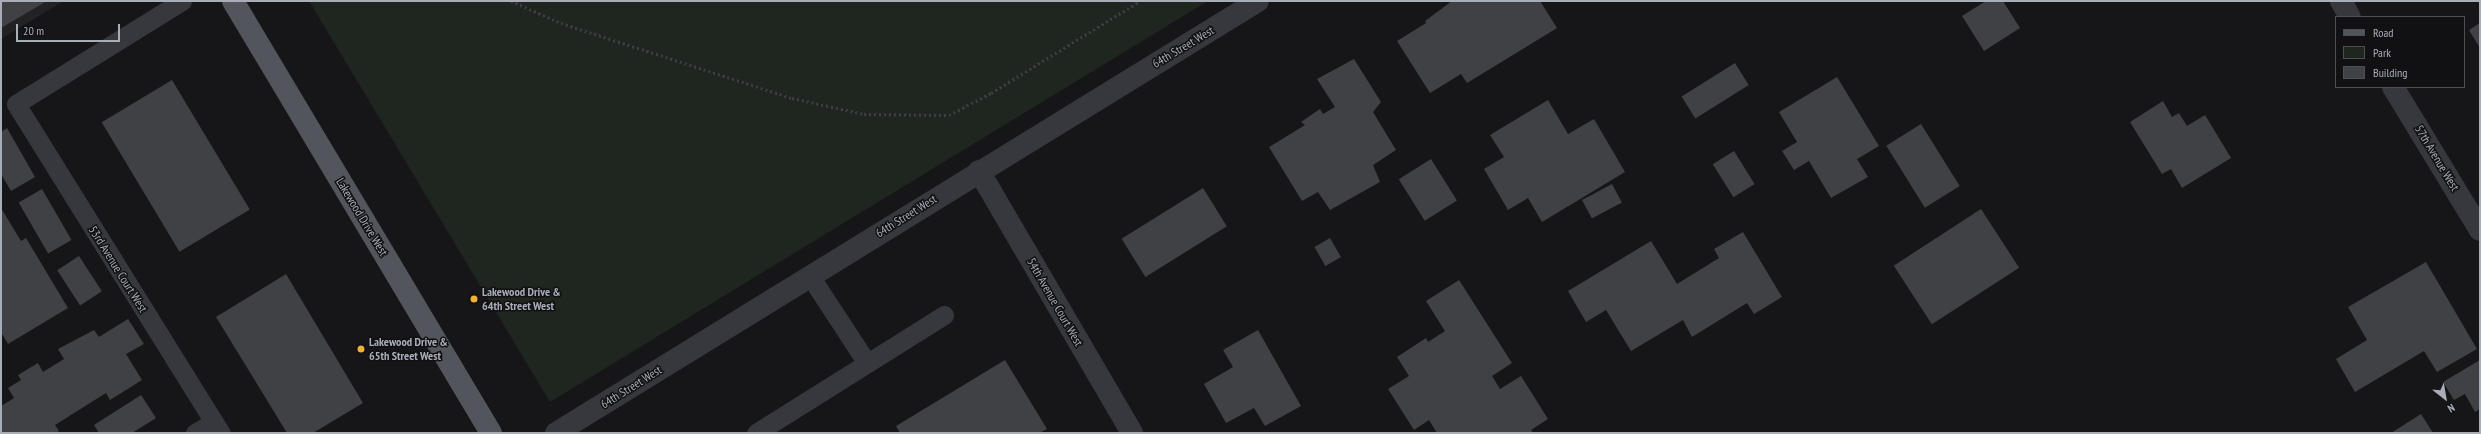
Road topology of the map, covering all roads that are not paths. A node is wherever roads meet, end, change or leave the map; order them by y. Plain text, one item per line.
1 (182, 1) edge
2 (234, 1) edge
3 (1258, 1) edge
4 (2341, 1) edge
5 (2349, 16) edge
6 (2394, 88) edge
7 (979, 171) junction
8 (2480, 230) edge
9 (810, 276) junction
10 (944, 315) dead end
11 (867, 363) junction
12 (217, 428) edge
13 (195, 433) edge
14 (491, 433) edge
15 (556, 433) edge
16 (756, 433) edge
17 (1132, 433) edge

1 - 12 lane, 53rd Avenue Court West
2 - 14 main road, Lakewood Drive West
3 - 7 street, 64th Street West
4 - 5 street
6 - 8 street, 57th Avenue West
7 - 9 street, 64th Street West
7 - 17 street, 54th Avenue Court West
9 - 11 lane
9 - 15 street, 64th Street West
10 - 11 lane
11 - 16 lane
12 - 13 lane

